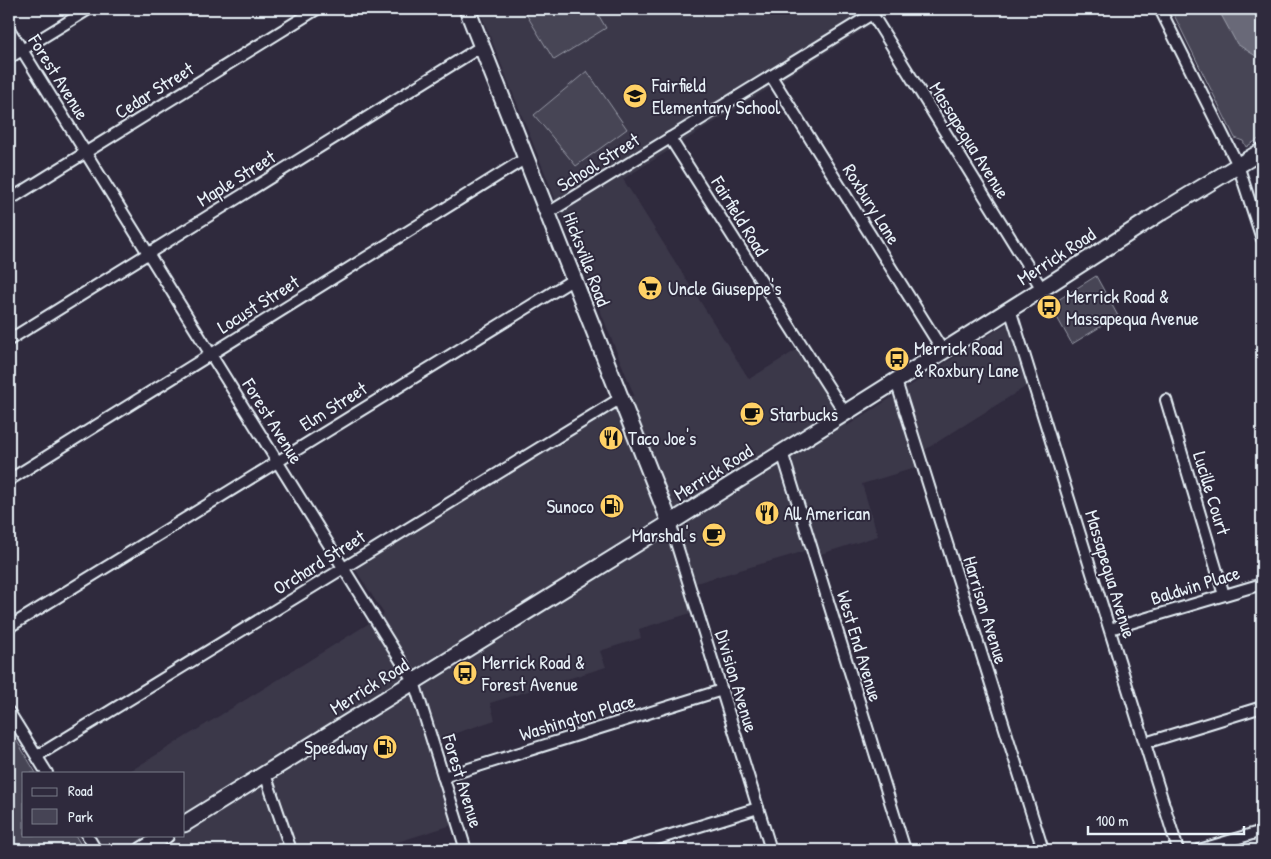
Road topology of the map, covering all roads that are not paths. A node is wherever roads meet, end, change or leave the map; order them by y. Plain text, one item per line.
1 (89, 9) edge
2 (317, 9) edge
3 (467, 9) edge
4 (1160, 9) edge
5 (870, 11) edge
6 (9, 29) edge
7 (482, 46) junction
8 (22, 50) junction
9 (9, 58) edge
10 (770, 76) junction
11 (670, 138) junction
12 (1262, 151) edge
13 (86, 153) junction
14 (526, 158) junction
15 (1238, 166) junction
16 (9, 200) edge
17 (548, 213) junction
18 (1262, 239) edge
19 (148, 254) junction
20 (574, 279) junction
21 (1042, 289) junction
22 (1010, 309) junction
23 (9, 340) edge
24 (943, 351) junction
25 (211, 354) junction
26 (896, 381) junction
27 (621, 398) junction
28 (1166, 400) dead end
29 (844, 413) junction
30 (782, 452) junction
31 (277, 461) junction
32 (9, 480) edge
33 (670, 523) junction
34 (343, 568) junction
35 (1262, 584) edge
36 (1224, 595) junction
37 (9, 627) edge
38 (1110, 630) junction
39 (414, 682) junction
40 (722, 690) junction
41 (1262, 707) edge
42 (9, 712) edge
43 (1145, 743) junction
44 (37, 756) junction
45 (46, 772) edge
46 (266, 774) junction
47 (443, 777) junction
48 (758, 808) junction
49 (185, 823) edge
50 (1262, 831) edge
51 (88, 836) edge
52 (164, 836) edge
53 (96, 850) edge
54 (142, 850) edge
55 (291, 850) edge
56 (466, 850) edge
57 (622, 850) edge
58 (771, 850) edge
59 (905, 850) edge
60 (1043, 850) edge
61 (1178, 850) edge
62 (1199, 850) edge

1 - 8 street
2 - 13 street, Cedar Street
3 - 7 main road, Hicksville Road
4 - 15 street
5 - 10 street, School Street
5 - 21 street, Massapequa Avenue
6 - 8 street, Forest Avenue
7 - 14 main road, Hicksville Road
7 - 19 street, Maple Street
8 - 9 street
8 - 13 street, Forest Avenue
10 - 11 street, School Street
10 - 24 street, Roxbury Lane
11 - 17 street, School Street
11 - 29 street, Fairfield Road
12 - 15 main road, Merrick Road
13 - 16 street, Cedar Street
13 - 19 street, Forest Avenue
14 - 17 main road, Hicksville Road
14 - 25 street, Locust Street
15 - 18 street
15 - 21 main road, Merrick Road
17 - 20 main road, Hicksville Road
19 - 23 street, Maple Street
19 - 25 street, Forest Avenue
20 - 27 main road, Hicksville Road
20 - 31 street, Elm Street
21 - 22 main road, Merrick Road
22 - 24 main road, Merrick Road
22 - 38 street, Massapequa Avenue
24 - 26 main road, Merrick Road
25 - 31 street, Forest Avenue
25 - 32 street, Locust Street
26 - 29 main road, Merrick Road
26 - 60 street, Harrison Avenue
27 - 33 main road, Hicksville Road
27 - 34 street, Orchard Street
28 - 36 street, Lucille Court
29 - 30 main road, Merrick Road
30 - 33 main road, Merrick Road
30 - 59 street, West End Avenue
31 - 34 street, Forest Avenue
31 - 37 street, Elm Street
33 - 39 main road, Merrick Road
33 - 40 street, Division Avenue
34 - 39 street, Forest Avenue
34 - 44 street, Orchard Street
35 - 36 street, Baldwin Place
36 - 38 street, Baldwin Place
38 - 43 street, Massapequa Avenue
39 - 46 main road, Merrick Road
39 - 47 street, Forest Avenue
40 - 47 street, Washington Place
40 - 48 street, Division Avenue
41 - 43 street
42 - 44 street
43 - 61 street, Massapequa Avenue
44 - 45 street
46 - 49 main road, Merrick Road
46 - 55 street
47 - 56 street, Forest Avenue
48 - 57 street
48 - 58 street, Division Avenue
50 - 62 street
51 - 53 street
52 - 54 main road

